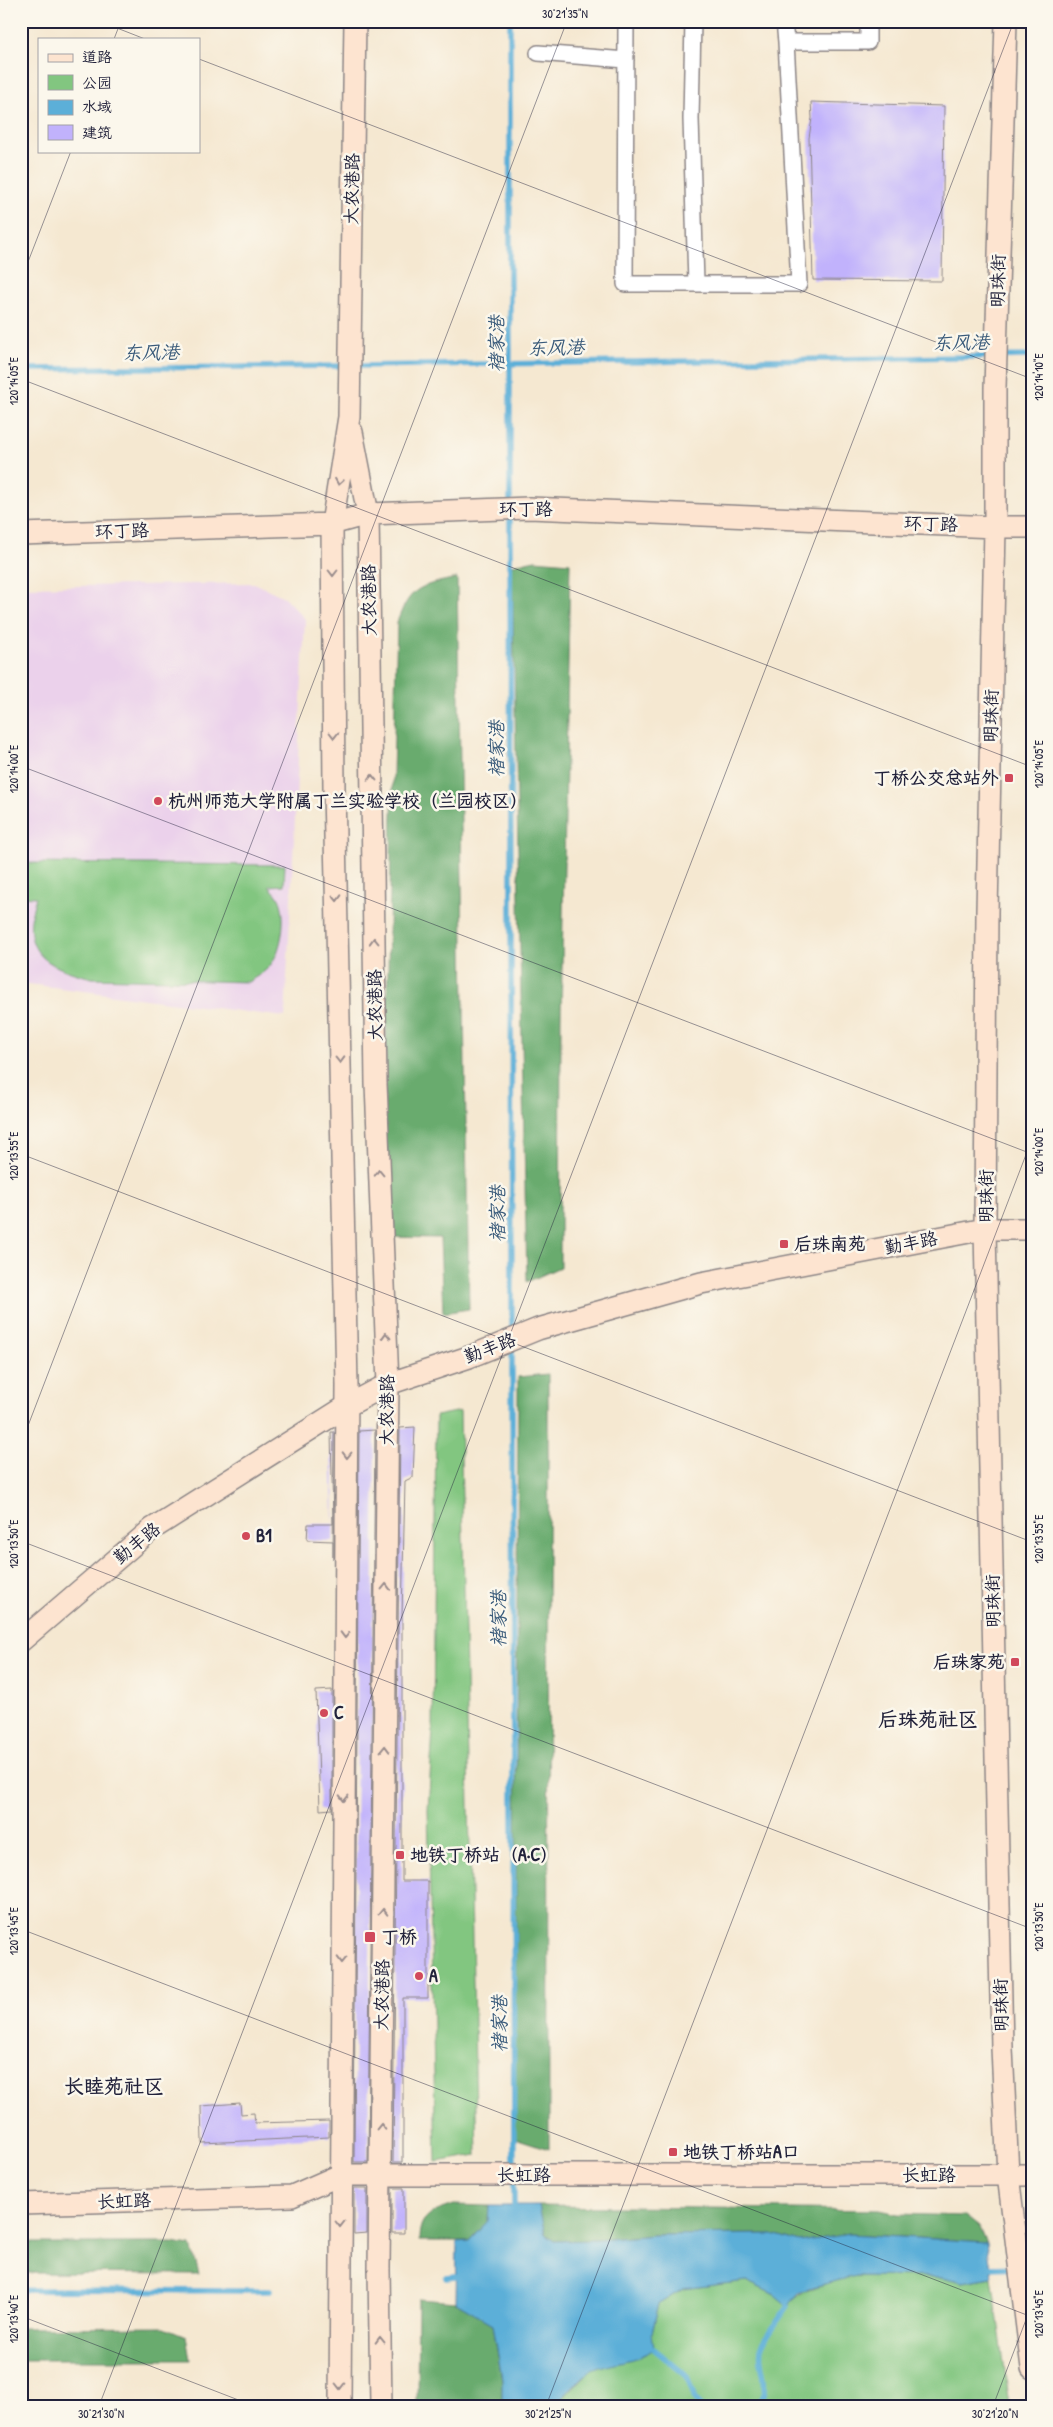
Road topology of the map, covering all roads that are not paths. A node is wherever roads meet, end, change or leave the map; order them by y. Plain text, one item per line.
1 (355, 21) edge
2 (626, 21) edge
3 (693, 21) edge
4 (784, 21) edge
5 (868, 21) edge
6 (1006, 21) edge
7 (786, 42) junction
8 (538, 53) dead end
9 (626, 60) junction
10 (696, 282) junction
11 (349, 417) junction
12 (368, 514) junction
13 (332, 524) junction
14 (994, 527) junction
15 (1032, 527) edge
16 (21, 534) edge
17 (986, 1229) junction
18 (1032, 1229) edge
19 (388, 1384) junction
20 (347, 1406) junction
21 (21, 1641) edge
22 (340, 2175) junction
23 (381, 2175) junction
24 (1008, 2175) junction
25 (1032, 2175) edge
26 (21, 2204) edge
27 (1032, 2368) edge
28 (340, 2406) edge
29 (381, 2406) edge

1 - 11 main road, 大农港路
2 - 9 street
3 - 10 street
4 - 7 street
5 - 7 street
6 - 14 main road, 明珠街
7 - 10 street
8 - 9 street
9 - 10 street
11 - 12 main road, 大农港路
11 -> 13 main road, 大农港路
12 - 13 main road, 环丁路
12 - 14 main road, 环丁路
19 -> 12 main road, 大农港路
13 - 16 main road, 环丁路
13 -> 20 main road, 大农港路
14 - 15 main road, 环丁路
14 - 17 main road, 明珠街
17 - 18 main road, 勤丰路
17 - 19 main road, 勤丰路
17 - 24 main road, 明珠街
19 - 20 main road, 勤丰路
23 -> 19 main road, 大农港路
20 - 21 main road, 勤丰路
20 -> 22 main road, 大农港路
22 - 23 main road, 长虹路
22 - 26 main road, 长虹路
22 -> 28 main road, 大农港路
23 - 24 main road, 长虹路
29 -> 23 main road, 大农港路
24 - 25 main road, 长虹路
24 - 27 main road, 明珠街

